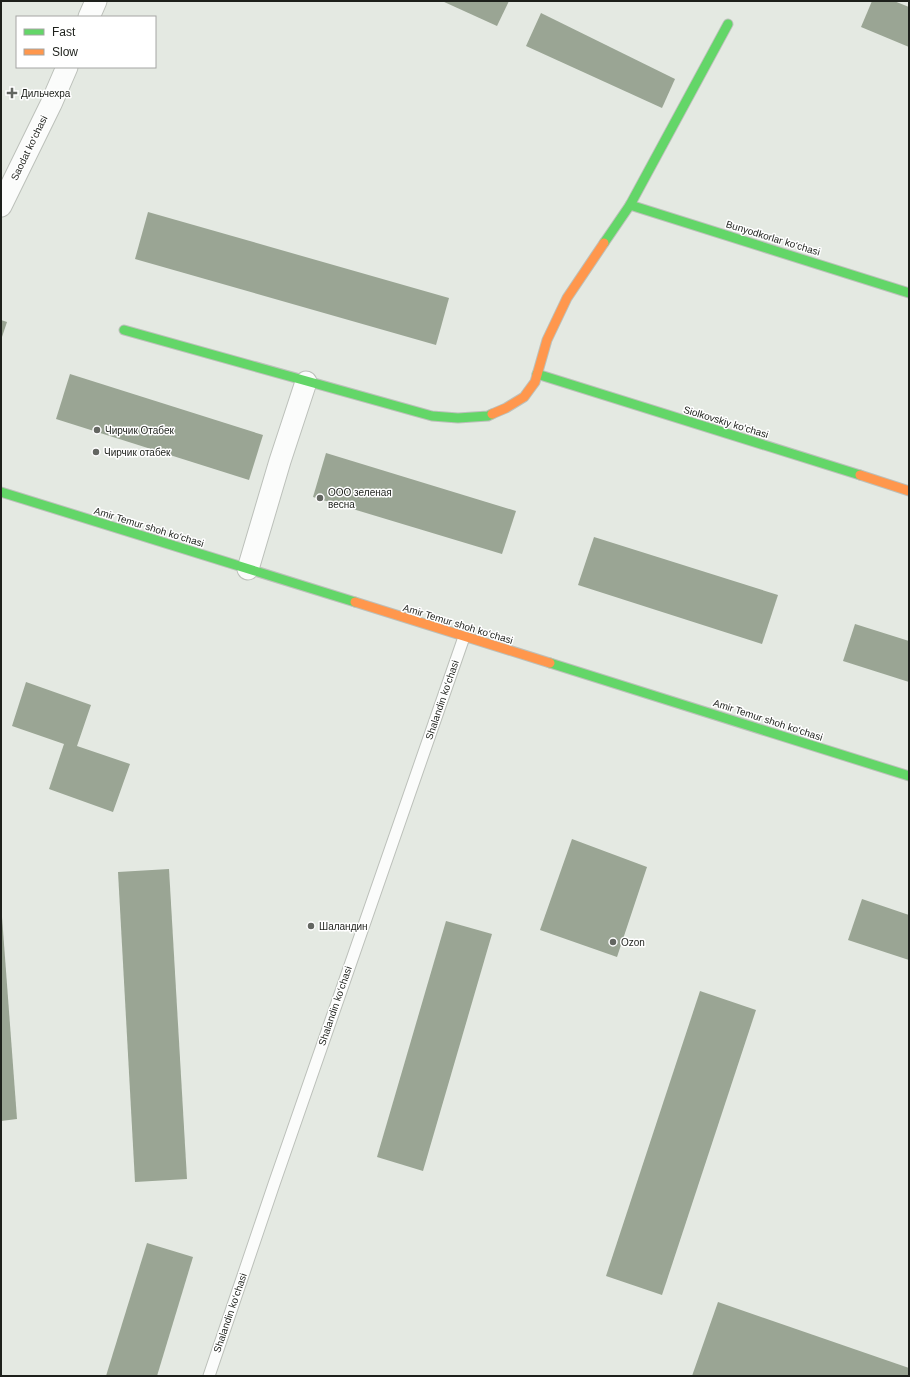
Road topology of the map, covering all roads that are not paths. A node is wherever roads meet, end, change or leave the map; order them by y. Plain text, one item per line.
1 (96, 1) edge
2 (88, 16) edge
3 (728, 24) dead end
4 (67, 68) edge
5 (630, 205) junction
6 (1, 206) edge
7 (909, 293) edge
8 (124, 330) dead end
9 (537, 374) junction
10 (306, 382) junction
11 (909, 491) edge
12 (1, 492) edge
13 (248, 569) junction
14 (464, 637) junction
15 (909, 776) edge
16 (209, 1376) edge

1 - 2 street
3 - 5 street
4 - 6 street, Saodat ko‘chasi
5 - 7 street, Bunyodkorlar ko‘chasi
5 - 9 street
8 - 10 street
9 - 10 street
9 - 11 street, Siolkovskiy ko‘chasi
10 - 13 street
12 - 13 street, Amir Temur shoh ko‘chasi
13 - 14 street, Amir Temur shoh ko‘chasi
14 - 15 street, Amir Temur shoh ko‘chasi
14 - 16 lane, Shalandin ko‘chasi

